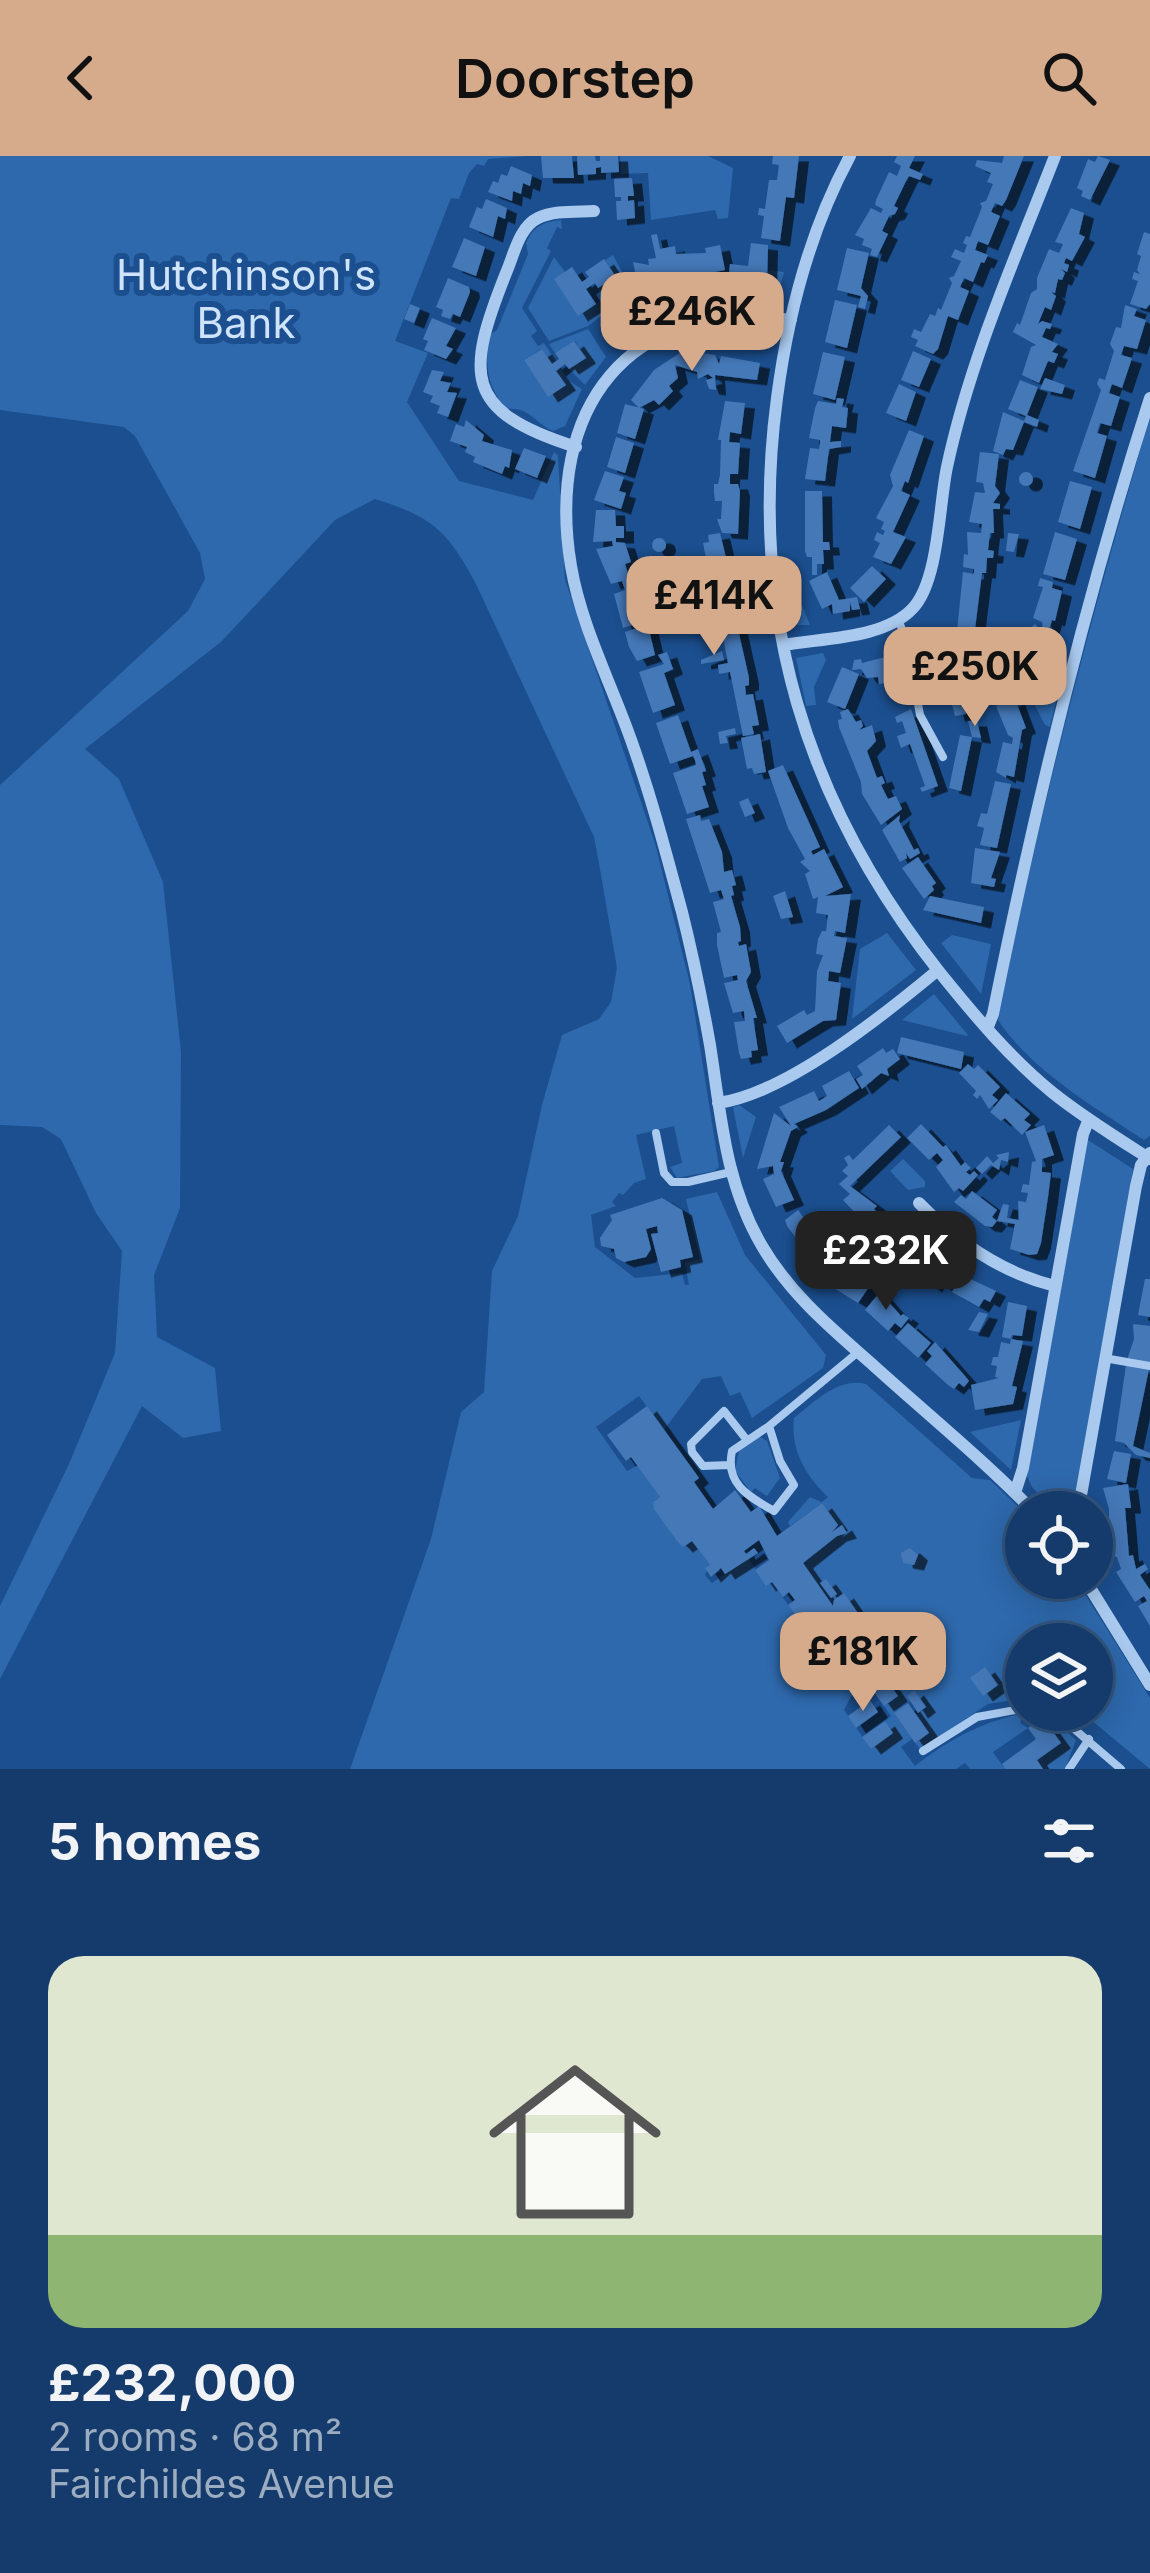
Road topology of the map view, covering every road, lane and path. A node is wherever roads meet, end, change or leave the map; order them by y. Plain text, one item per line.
1 (850, 156) edge
2 (1055, 156) edge
3 (594, 211) dead end
4 (614, 318) dead end
5 (791, 320) junction
6 (636, 350) junction
7 (1150, 398) edge
8 (576, 447) junction
9 (898, 620) junction
10 (783, 645) junction
11 (943, 757) dead end
12 (938, 970) junction
13 (987, 1029) junction
14 (718, 1103) junction
15 (1089, 1119) junction
16 (656, 1133) dead end
17 (1149, 1157) edge
18 (731, 1172) junction
19 (920, 1203) dead end
20 (1055, 1286) junction
21 (858, 1352) junction
22 (1104, 1358) junction
23 (1150, 1366) edge
24 (769, 1426) junction
25 (746, 1438) junction
26 (730, 1465) junction
27 (1013, 1491) edge
28 (1016, 1491) edge
29 (1082, 1491) edge
30 (1097, 1599) edge
31 (1150, 1684) edge
32 (1005, 1712) edge
33 (1079, 1731) edge
34 (1089, 1739) junction
35 (923, 1751) dead end
36 (1069, 1769) edge
37 (1121, 1769) edge

1 - 5 street
2 - 9 street
3 - 8 street
4 - 6 lane
5 - 6 street
5 - 10 street
6 - 8 street
7 - 13 street
8 - 14 street
9 - 10 street
9 - 11 lane
10 - 12 street
12 - 13 street
12 - 14 street
13 - 15 street
14 - 18 street
15 - 17 street
15 - 20 street
16 - 18 lane
17 - 22 street
18 - 21 street
19 - 20 street
20 - 28 street
21 - 24 lane
21 - 27 street
22 - 23 lane
22 - 29 street
24 - 25 lane
24 - 26 lane
25 - 26 lane
25 - 26 lane
30 - 31 street
32 - 35 lane
33 - 34 lane
34 - 36 lane
34 - 37 lane

